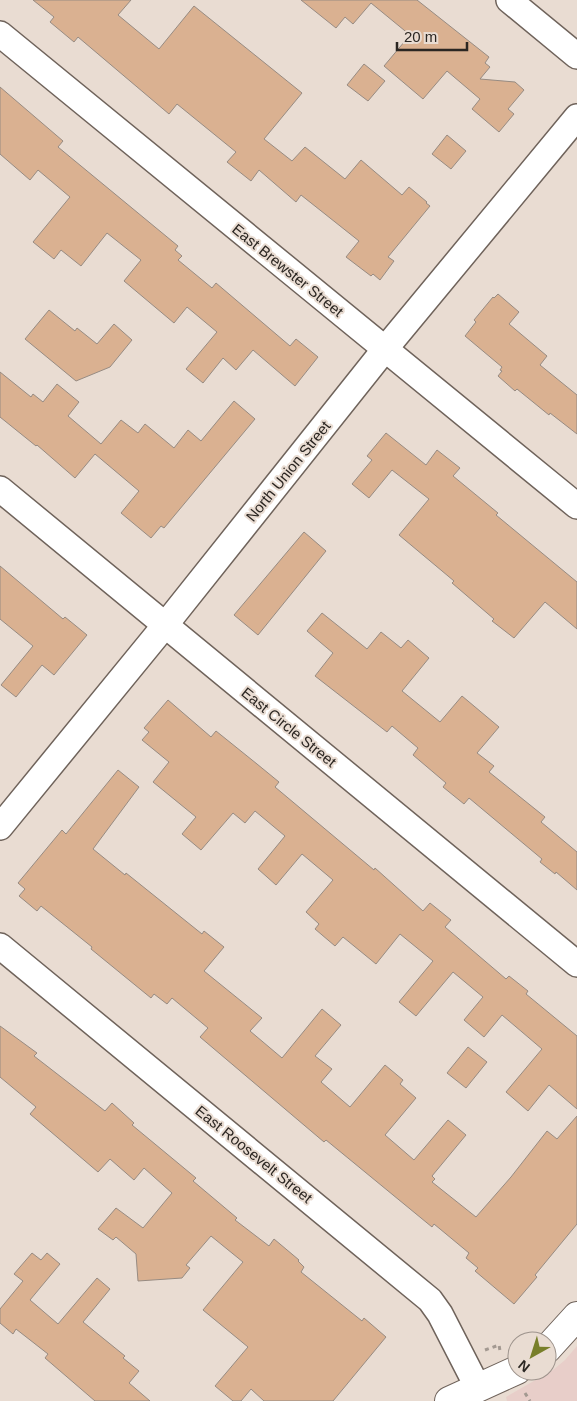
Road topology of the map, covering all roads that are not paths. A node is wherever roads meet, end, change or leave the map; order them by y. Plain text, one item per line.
1 (509, 0) edge
2 (0, 34) edge
3 (577, 56) edge
4 (577, 117) edge
5 (385, 349) junction
6 (0, 489) edge
7 (577, 506) edge
8 (166, 624) junction
9 (0, 827) edge
10 (0, 946) edge
11 (577, 964) edge
12 (577, 1316) edge
13 (557, 1338) edge
14 (507, 1375) edge
15 (478, 1388) junction
16 (448, 1401) edge

1 - 3 street
2 - 5 street, East Brewster Street
4 - 5 street, North Union Street
5 - 7 street, East Brewster Street
5 - 8 street, North Union Street
6 - 8 street, East Circle Street
8 - 9 street, North Union Street
8 - 11 street, East Circle Street
10 - 15 street, East Roosevelt Street
12 - 13 street
14 - 15 street
15 - 16 street

